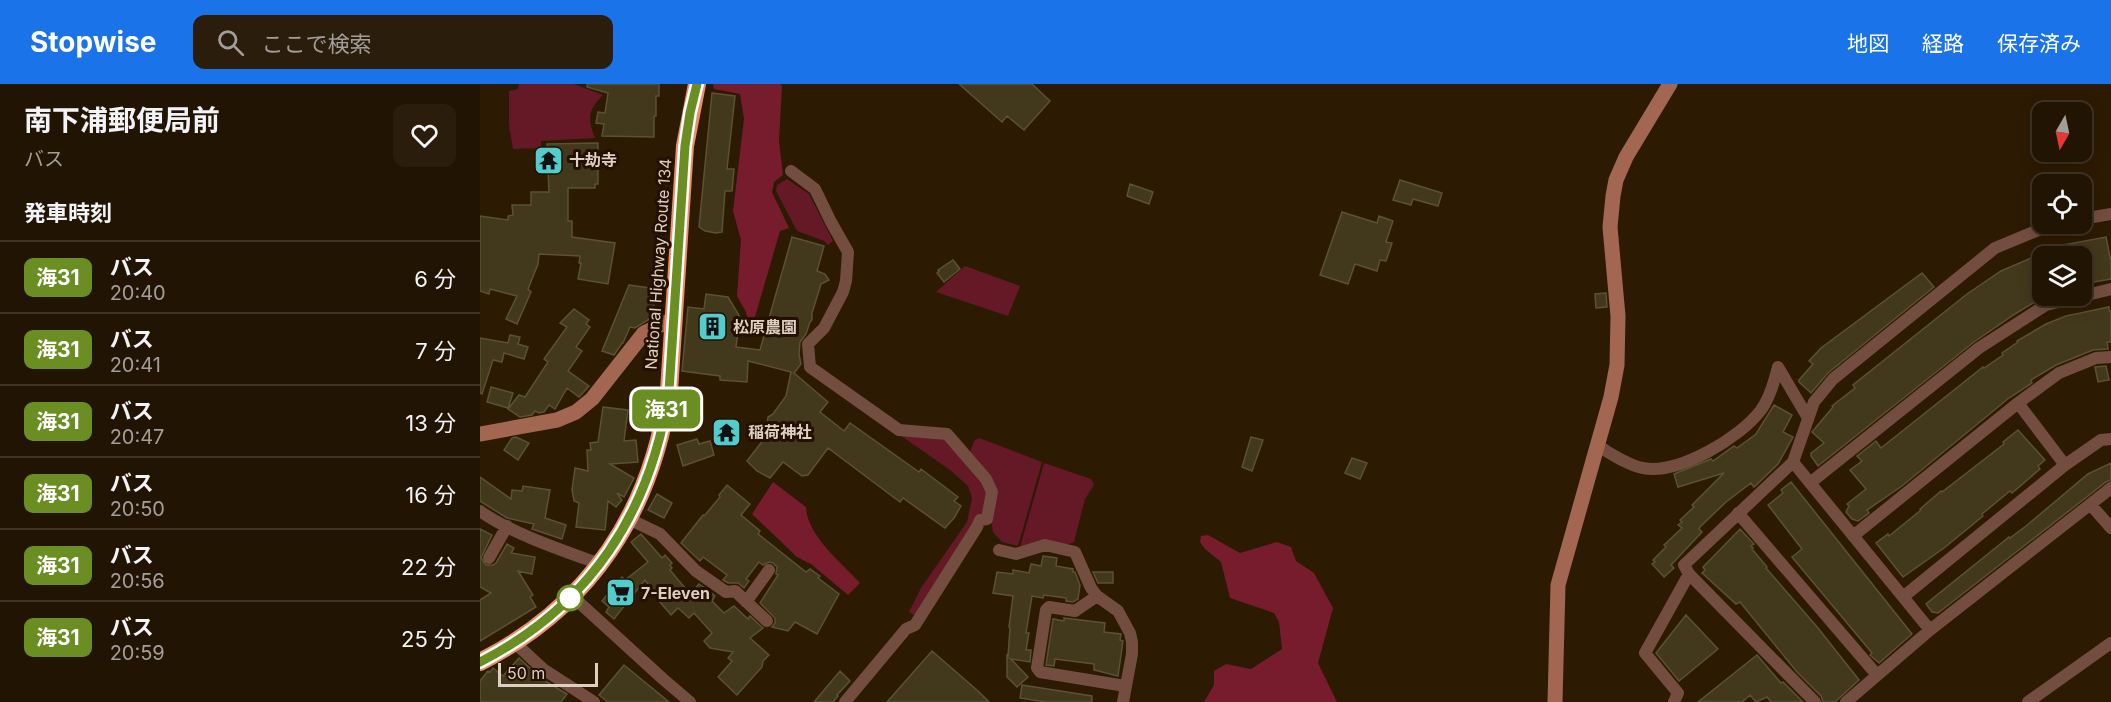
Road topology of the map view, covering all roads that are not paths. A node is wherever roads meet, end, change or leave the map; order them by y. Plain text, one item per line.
1 (697, 84) edge
2 (1670, 84) edge
3 (791, 171) dead end
4 (2111, 214) edge
5 (2092, 217) edge
6 (2032, 233) edge
7 (2111, 289) edge
8 (673, 320) junction
9 (2111, 357) edge
10 (2018, 403) junction
11 (1808, 418) junction
12 (480, 434) edge
13 (2111, 439) edge
14 (1598, 446) junction
15 (1793, 462) junction
16 (2065, 465) junction
17 (1810, 483) junction
18 (2111, 488) edge
19 (2091, 505) junction
20 (480, 511) edge
21 (1738, 513) junction
22 (629, 519) junction
23 (507, 526) junction
24 (2111, 528) edge
25 (1853, 536) junction
26 (999, 550) dead end
27 (489, 558) dead end
28 (600, 564) junction
29 (769, 570) dead end
30 (1689, 574) junction
31 (572, 596) junction
32 (1097, 596) junction
33 (1903, 597) junction
34 (746, 602) junction
35 (767, 621) dead end
36 (1930, 630) junction
37 (515, 643) junction
38 (2111, 643) edge
39 (480, 662) edge
40 (1877, 675) junction
41 (1125, 686) junction
42 (594, 702) edge
43 (690, 702) edge
44 (845, 702) edge
45 (1123, 702) edge
46 (1555, 702) edge
47 (1674, 702) edge
48 (1815, 702) edge
49 (1846, 702) edge
50 (2028, 702) edge

1 - 8 highway, National Highway Route 134
2 - 14 street
3 - 44 street
4 - 5 street
6 - 11 street
7 - 17 street
8 - 12 street
8 - 22 highway, National Highway Route 134
9 - 10 street
10 - 16 street
10 - 25 street
11 - 14 street
11 - 15 street
13 - 16 street
14 - 46 street
15 - 17 street
15 - 21 street
16 - 33 street
17 - 25 street
18 - 19 street
19 - 24 street
19 - 36 street
20 - 23 street
21 - 30 street
21 - 40 street
22 - 28 highway, National Highway Route 134
22 - 34 street
23 - 27 street
23 - 28 street
25 - 33 street
26 - 32 street
28 - 31 highway, National Highway Route 134
29 - 34 street
30 - 47 street
30 - 48 street
31 - 37 highway, National Highway Route 134
31 - 43 street
32 - 41 street
32 - 41 street
33 - 36 street
34 - 35 street
36 - 40 street
37 - 39 highway, National Highway Route 134
37 - 42 street
38 - 50 street
40 - 49 street
41 - 45 street

